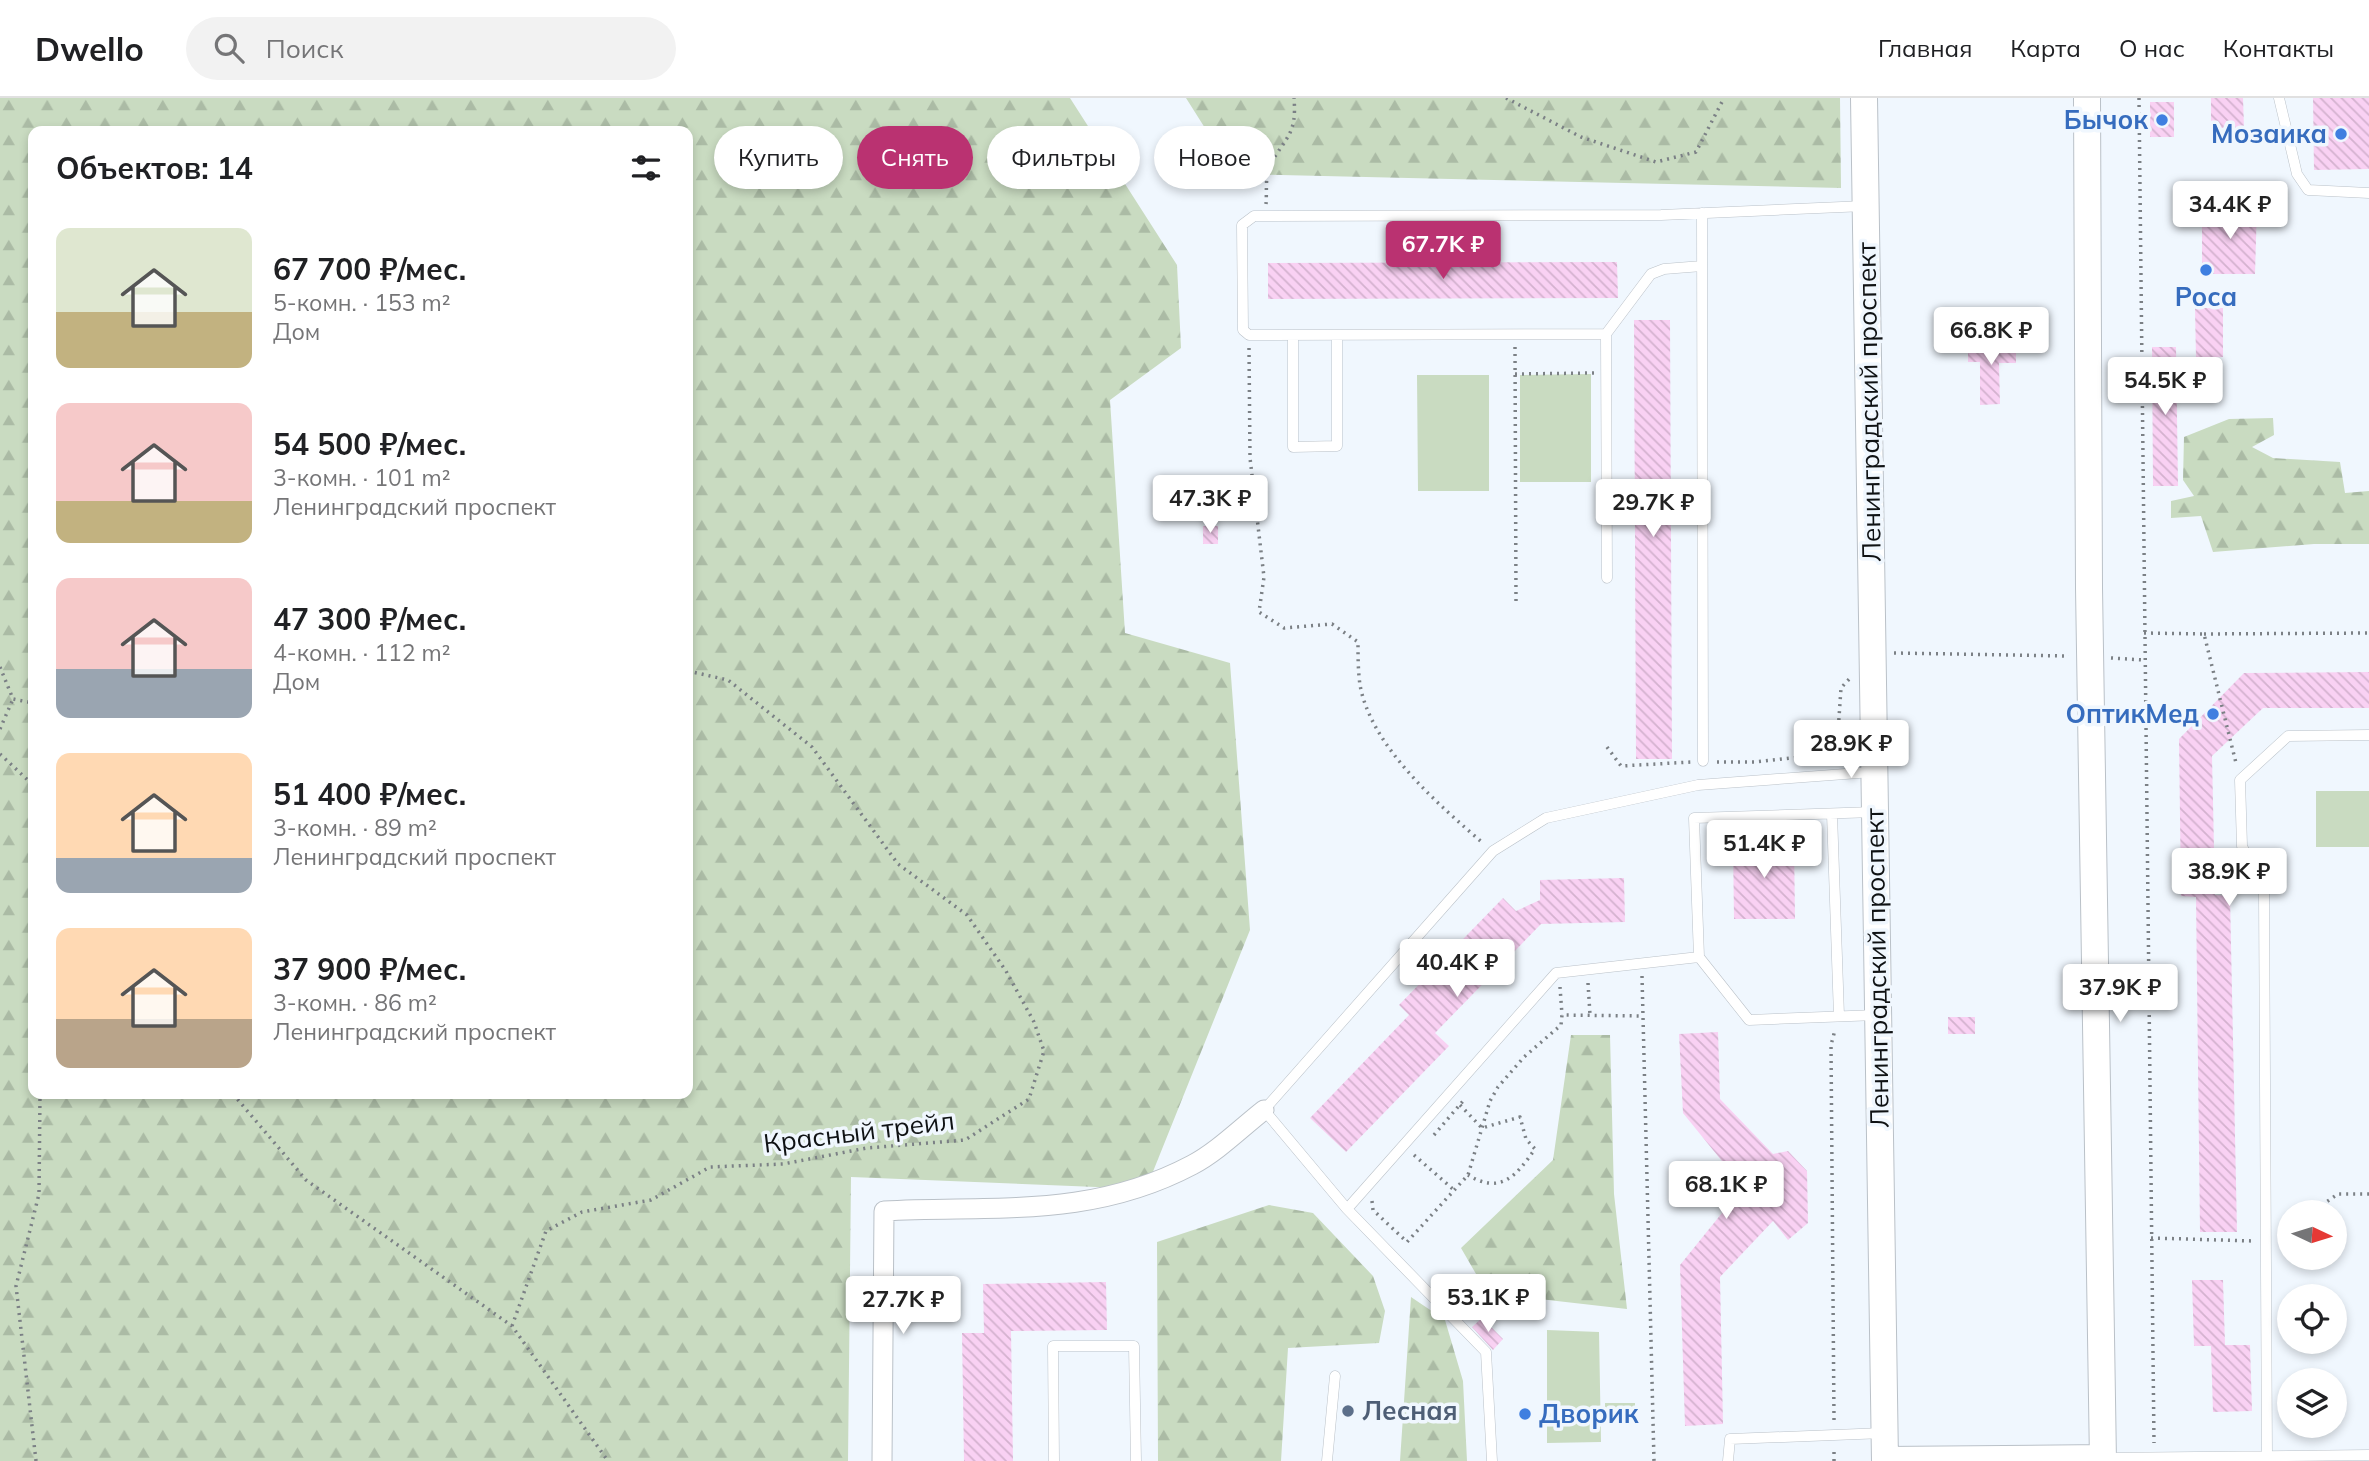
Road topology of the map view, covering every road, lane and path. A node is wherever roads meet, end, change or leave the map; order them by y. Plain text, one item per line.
1 (1294, 98) edge
2 (1506, 98) edge
3 (1724, 98) edge
4 (1864, 98) edge
5 (2087, 98) edge
6 (2139, 98) edge
7 (2279, 98) edge
8 (2369, 194) edge
9 (1866, 206) junction
10 (1702, 213) junction
11 (1266, 216) junction
12 (1702, 266) junction
13 (1516, 334) junction
14 (1606, 334) junction
15 (1249, 335) junction
16 (1293, 335) junction
17 (1337, 335) junction
18 (1606, 373) junction
19 (1516, 374) junction
20 (1607, 578) dead end
21 (1516, 601) dead end
22 (2144, 633) junction
23 (2204, 634) junction
24 (2369, 634) edge
25 (1873, 653) junction
26 (2090, 656) junction
27 (2144, 660) junction
28 (0, 667) edge
29 (693, 672) edge
30 (13, 699) junction
31 (28, 702) edge
32 (0, 729) edge
33 (2369, 735) edge
34 (0, 754) edge
35 (1703, 761) dead end
36 (1874, 772) junction
37 (1835, 775) junction
38 (28, 780) edge
39 (2240, 780) junction
40 (1875, 812) junction
41 (1832, 814) junction
42 (1493, 851) junction
43 (1699, 957) junction
44 (1642, 963) junction
45 (1588, 981) dead end
46 (1567, 984) dead end
47 (1560, 987) junction
48 (1554, 991) dead end
49 (1563, 1015) junction
50 (1590, 1015) junction
51 (1878, 1015) junction
52 (1643, 1016) junction
53 (1839, 1016) junction
54 (1468, 1096) dead end
55 (40, 1099) edge
56 (237, 1099) edge
57 (1460, 1105) junction
58 (1264, 1110) junction
59 (1482, 1128) junction
60 (1433, 1136) dead end
61 (1423, 1146) dead end
62 (1415, 1155) junction
63 (1406, 1164) dead end
64 (1468, 1175) junction
65 (1454, 1190) junction
66 (2369, 1194) edge
67 (1371, 1199) dead end
68 (2328, 1200) edge
69 (1347, 1209) junction
70 (2151, 1238) junction
71 (2266, 1242) junction
72 (512, 1326) junction
73 (1335, 1376) dead end
74 (1884, 1433) junction
75 (1834, 1435) junction
76 (2369, 1455) edge
77 (2154, 1458) junction
78 (2267, 1458) junction
79 (2103, 1459) edge
80 (36, 1461) edge
81 (608, 1461) edge
82 (882, 1461) edge
83 (1054, 1461) edge
84 (1136, 1461) edge
85 (1327, 1461) edge
86 (1492, 1461) edge
87 (1654, 1461) edge
88 (1728, 1461) edge
89 (1834, 1461) edge
90 (1885, 1461) edge

1 - 11 path
2 - 3 path
4 - 9 main road, Ленинградский проспект
5 - 26 main road
6 - 22 path
7 - 8 lane
9 - 10 lane
9 - 25 main road, Ленинградский проспект
10 - 11 lane
10 - 12 lane
11 - 15 lane
12 - 14 lane
12 - 35 lane
13 - 14 lane
13 - 17 lane
13 - 19 path
14 - 18 lane
15 - 16 lane
15 - 42 path
16 - 17 lane
16 - 17 lane
18 - 19 path
18 - 20 lane
19 - 21 path
22 - 23 path
22 - 27 path
23 - 24 path
23 - 39 path
25 - 26 path
25 - 36 main road, Ленинградский проспект
25 - 37 path
26 - 27 path
26 - 79 main road
27 - 70 path
28 - 30 path
29 - 72 path, Красный трейл
30 - 31 path
30 - 32 path
33 - 39 lane
34 - 38 path
36 - 37 lane
36 - 40 main road, Ленинградский проспект
37 - 42 lane
39 - 71 lane
40 - 41 lane
40 - 51 main road, Ленинградский проспект
41 - 43 lane
41 - 53 lane
42 - 58 lane
43 - 44 lane
43 - 53 lane
44 - 52 path
44 - 69 lane
45 - 50 path
46 - 47 path
47 - 48 path
47 - 49 path
49 - 50 path
49 - 59 path
50 - 52 path
51 - 53 lane
51 - 74 main road, Ленинградский проспект
52 - 87 path
53 - 75 path
54 - 57 path
55 - 80 path
56 - 72 path
57 - 59 path
57 - 60 path
58 - 69 lane
58 - 82 street
59 - 64 path
59 - 64 path
61 - 62 path
62 - 63 path
62 - 65 path
64 - 65 path
65 - 67 path
66 - 68 path
69 - 86 lane
70 - 71 path
70 - 77 path
71 - 78 lane
72 - 81 path
73 - 85 lane
74 - 75 lane
74 - 90 main road, Ленинградский проспект
75 - 88 lane
75 - 89 path
76 - 78 lane
77 - 78 lane
77 - 79 lane
79 - 90 main road
83 - 84 lane

